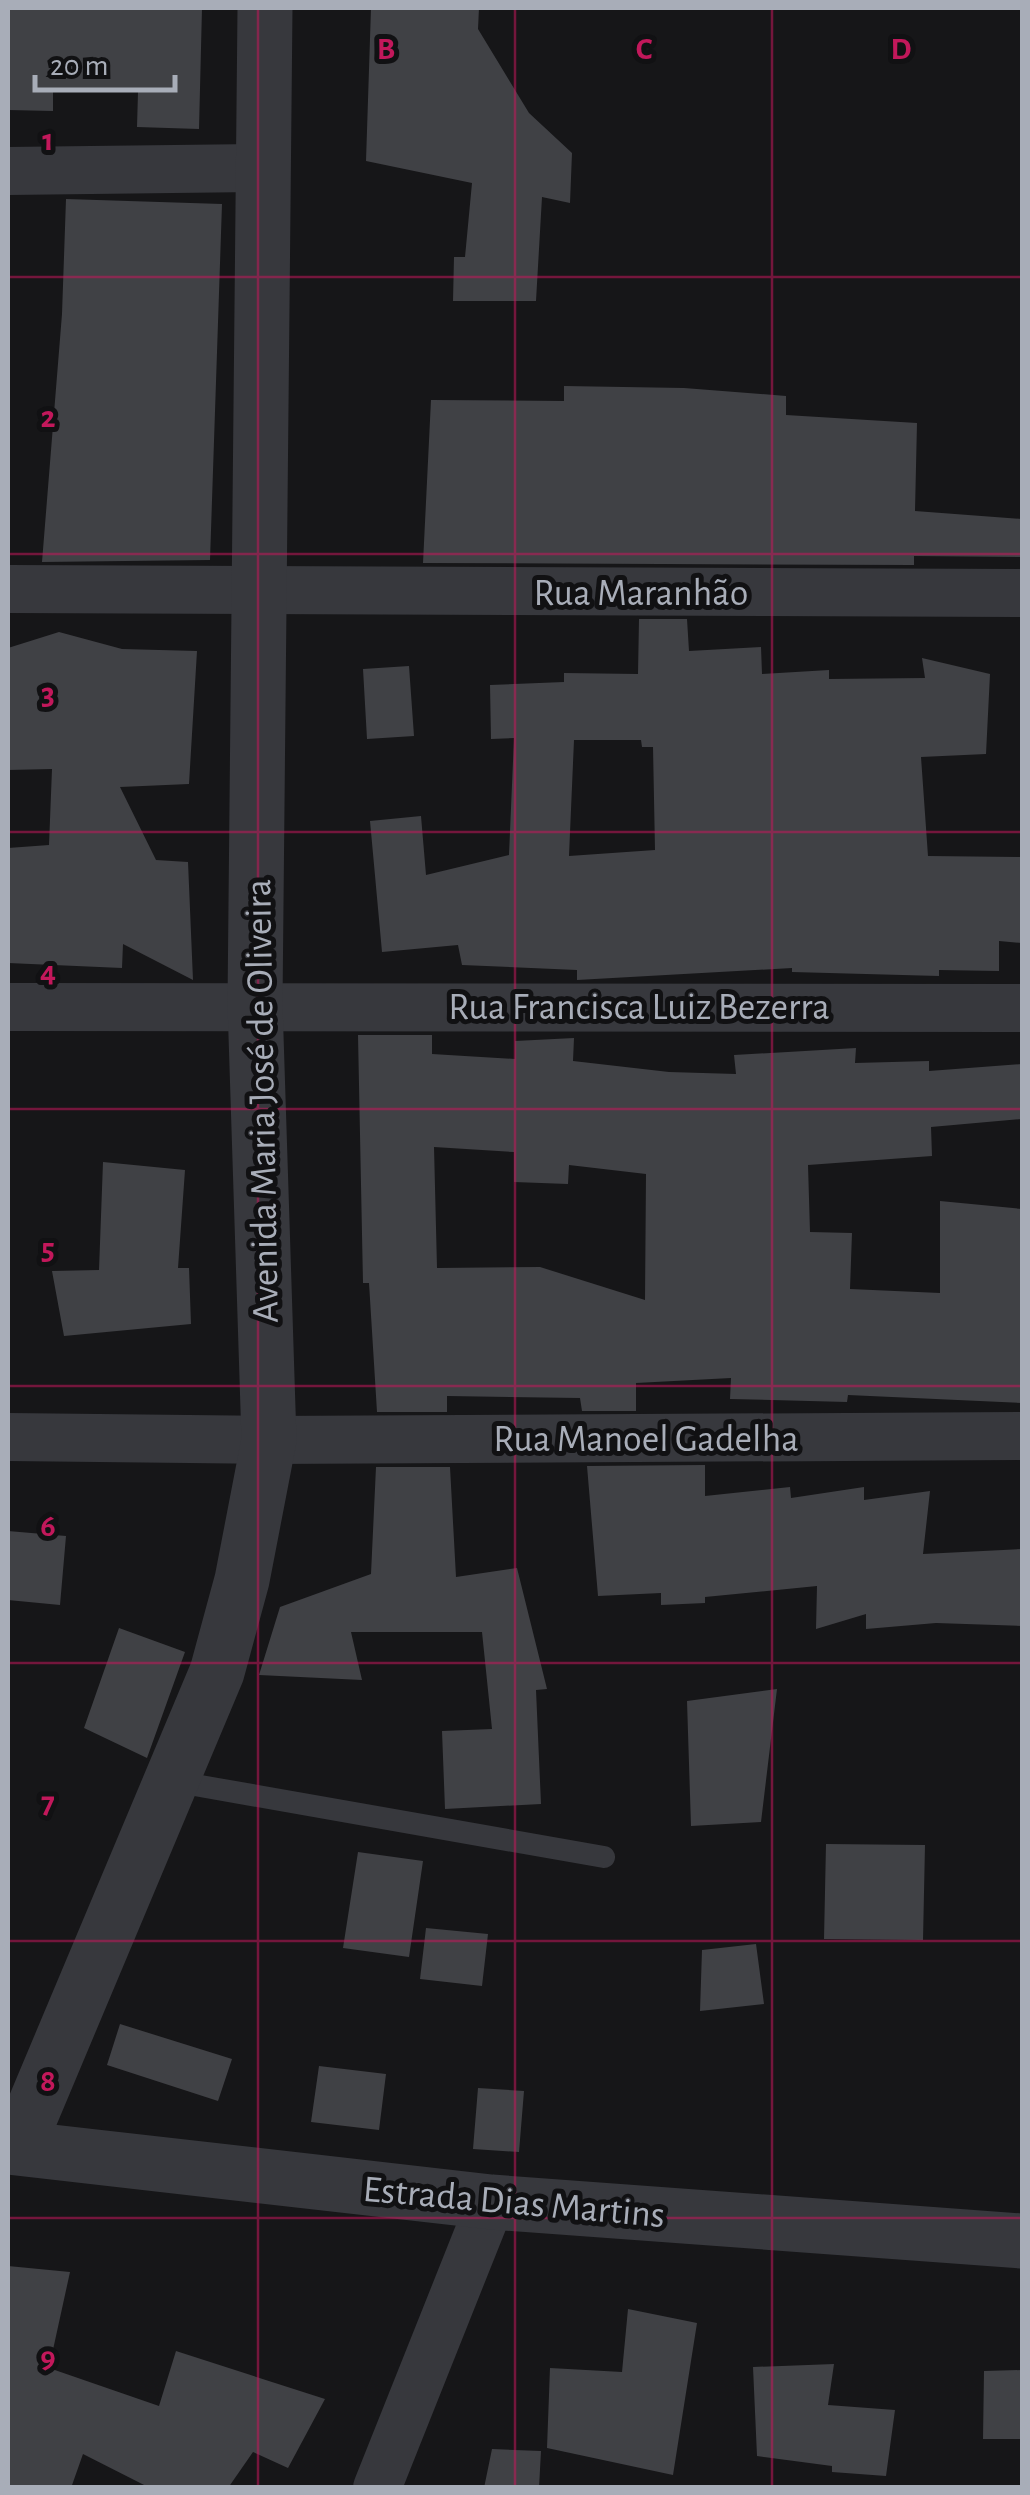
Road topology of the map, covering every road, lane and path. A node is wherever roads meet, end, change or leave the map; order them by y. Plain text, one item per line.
1 (265, 8) edge
2 (266, 168) junction
3 (8, 171) edge
4 (8, 590) edge
5 (259, 590) junction
6 (1022, 593) edge
7 (255, 1004) junction
8 (8, 1007) edge
9 (1022, 1008) edge
10 (1022, 1436) edge
11 (8, 1437) edge
12 (269, 1440) junction
13 (172, 1781) junction
14 (604, 1857) dead end
15 (10, 2157) edge
16 (491, 2202) junction
17 (1022, 2242) edge
18 (377, 2488) edge

1 - 2 street, Avenida Maria José de Oliveira
2 - 3 street
2 - 5 street, Avenida Maria José de Oliveira
4 - 5 street, Rua Maranhão
5 - 6 street, Rua Maranhão
5 - 7 street, Avenida Maria José de Oliveira
7 - 8 street, Rua Francisca Luiz Bezerra
7 - 9 street, Rua Francisca Luiz Bezerra
7 - 12 street, Avenida Maria José de Oliveira
10 - 12 street, Rua Manoel Gadelha
11 - 12 street, Rua Manoel Gadelha
12 - 13 street, Avenida Maria José de Oliveira
13 - 14 lane
13 - 15 street, Avenida Maria José de Oliveira
15 - 16 street, Estrada Dias Martins
16 - 17 street, Estrada Dias Martins
16 - 18 street

